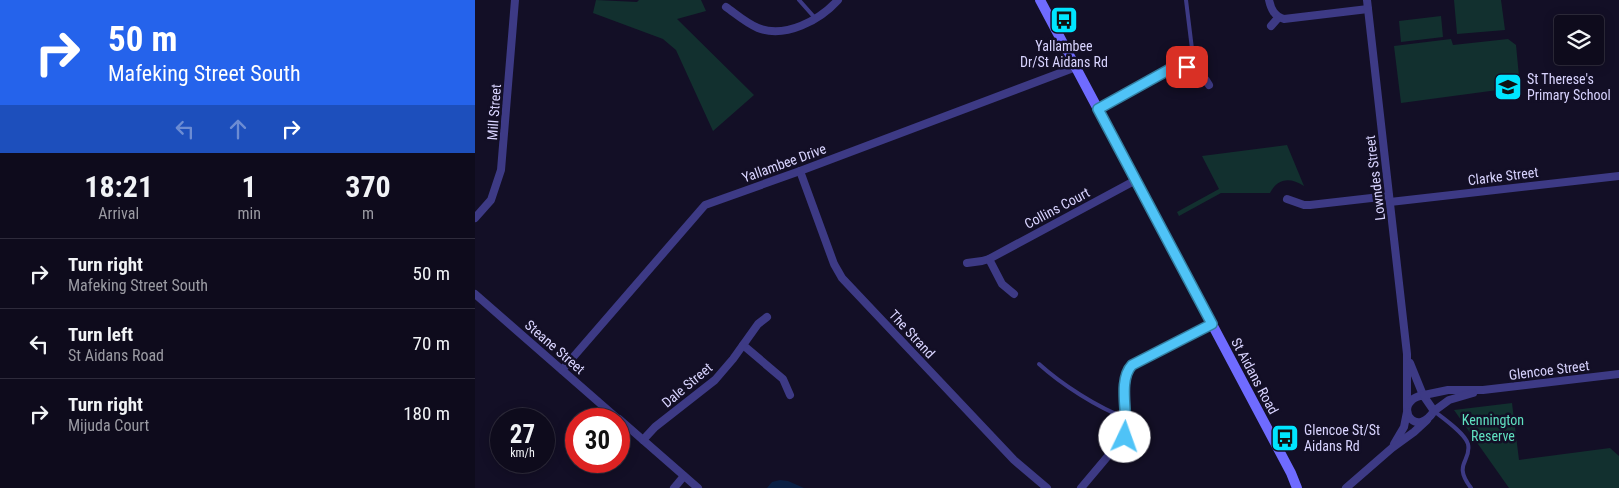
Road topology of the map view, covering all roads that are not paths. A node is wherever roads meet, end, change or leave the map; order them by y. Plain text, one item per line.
1 (515, 0) edge
2 (799, 0) edge
3 (839, 0) edge
4 (1040, 0) edge
5 (1186, 0) edge
6 (1269, 0) edge
7 (1367, 0) edge
8 (726, 6) dead end
9 (1368, 9) junction
10 (815, 18) junction
11 (1278, 18) junction
12 (1271, 26) dead end
13 (1076, 67) junction
14 (1190, 68) junction
15 (1209, 85) dead end
16 (1098, 109) junction
17 (800, 171) junction
18 (1619, 176) edge
19 (1136, 180) junction
20 (1287, 199) dead end
21 (1390, 199) junction
22 (475, 218) edge
23 (989, 259) junction
24 (967, 263) dead end
25 (475, 294) edge
26 (1014, 294) dead end
27 (767, 317) dead end
28 (1212, 324) junction
29 (743, 345) junction
30 (1407, 354) junction
31 (1039, 364) dead end
32 (562, 370) junction
33 (1619, 374) edge
34 (1483, 390) junction
35 (791, 395) dead end
36 (1423, 395) junction
37 (606, 408) edge
38 (1407, 410) junction
39 (1434, 411) junction
40 (1126, 418) junction
41 (1427, 420) junction
42 (630, 429) edge
43 (643, 440) junction
44 (1392, 448) junction
45 (1291, 473) junction
46 (684, 476) junction
47 (674, 488) edge
48 (698, 488) edge
49 (1047, 488) edge
50 (1081, 488) edge
51 (1297, 488) edge
52 (1304, 488) edge
53 (1346, 488) edge
54 (1471, 488) edge

1 - 22 street, Mill Street
2 - 10 lane
3 - 10 street
4 - 13 street, St Aidans Road
5 - 14 lane
6 - 11 street
7 - 9 street, Lowndes Street
8 - 10 street
9 - 11 street
9 - 21 street, Lowndes Street
11 - 12 street
13 - 16 street, St Aidans Road
13 - 17 street, Yallambee Drive
14 - 15 street
14 - 16 street
16 - 19 street, St Aidans Road
17 - 32 street, Yallambee Drive
17 - 49 street, The Strand
18 - 21 street, Clarke Street
19 - 23 street, Collins Court
19 - 28 street, St Aidans Road
20 - 21 street, Clarke Street
21 - 30 street, Lowndes Street
23 - 24 street, Collins Court
23 - 26 street
25 - 32 street, Steane Street
27 - 29 street, Dale Street
28 - 40 street
28 - 45 street, St Aidans Road
29 - 35 street
29 - 43 street, Dale Street
30 - 36 street, Lowndes Street
30 - 38 street, Lowndes Street
31 - 40 lane
32 - 37 street, Steane Street
33 - 34 street, Glencoe Street
34 - 36 street, Glencoe Street
34 - 39 street, Glencoe Street
36 - 38 street
36 - 39 street
38 - 41 street
38 - 44 street
39 - 41 street
39 - 54 lane
40 - 50 street
41 - 44 street
42 - 43 street, Steane Street
43 - 46 street, Steane Street
44 - 53 street
45 - 51 street, St Aidans Road
45 - 52 street, St Aidans Road
46 - 47 street
46 - 48 street, Steane Street

